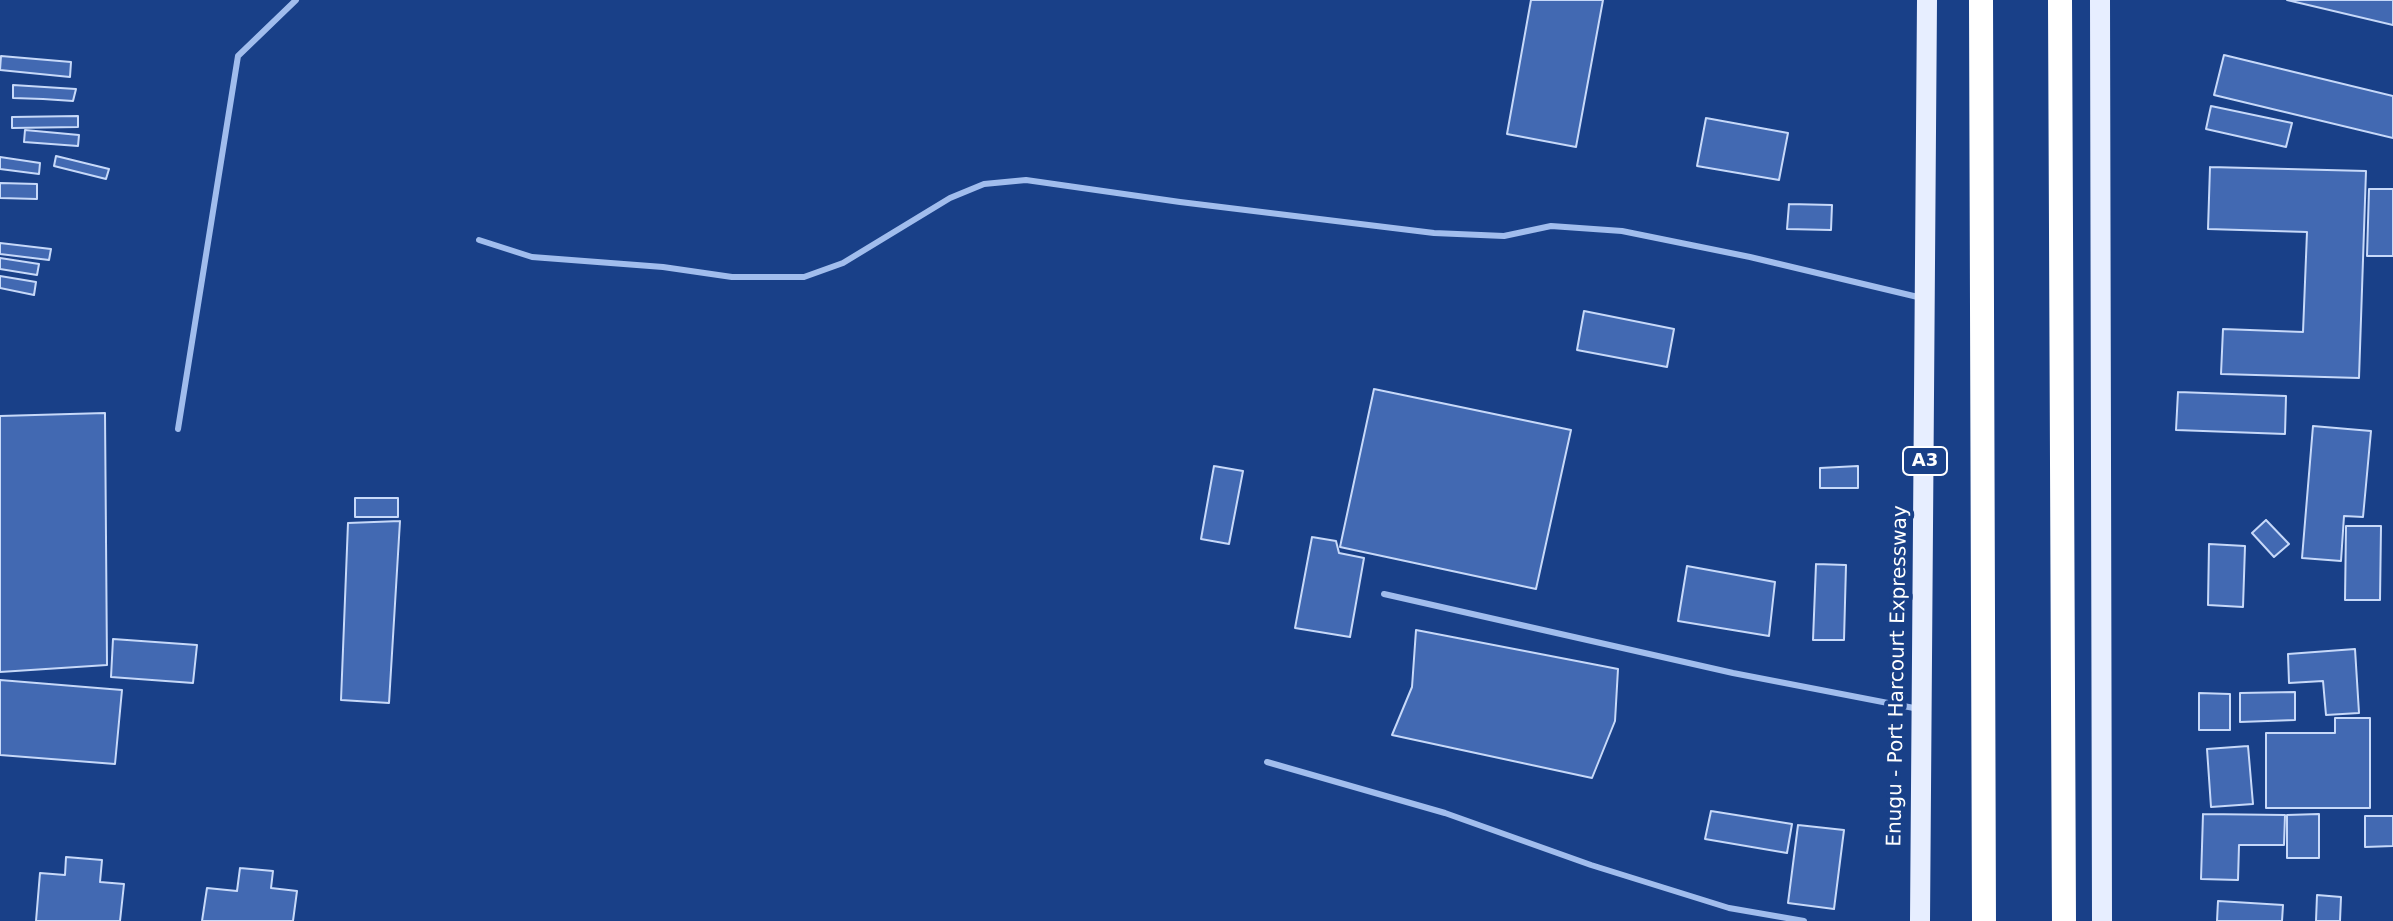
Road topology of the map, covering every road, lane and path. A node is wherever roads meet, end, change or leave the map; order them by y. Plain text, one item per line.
1 (296, 0) edge
2 (1927, 0) edge
3 (1981, 0) edge
4 (2060, 0) edge
5 (2100, 0) edge
6 (479, 240) dead end
7 (1926, 299) junction
8 (178, 429) dead end
9 (1384, 594) dead end
10 (1922, 710) junction
11 (1267, 762) dead end
12 (1804, 921) edge
13 (1920, 921) edge
14 (1984, 921) edge
15 (2064, 921) edge
16 (2102, 921) edge

1 - 8 lane
2 - 7 main road, Enugu - Port Harcourt Expressway / A3
3 - 14 highway
4 - 15 highway
5 - 16 main road
6 - 7 lane
7 - 10 main road, Enugu - Port Harcourt Expressway / A3
9 - 10 lane
10 - 13 main road, Enugu - Port Harcourt Expressway / A3
11 - 12 lane

